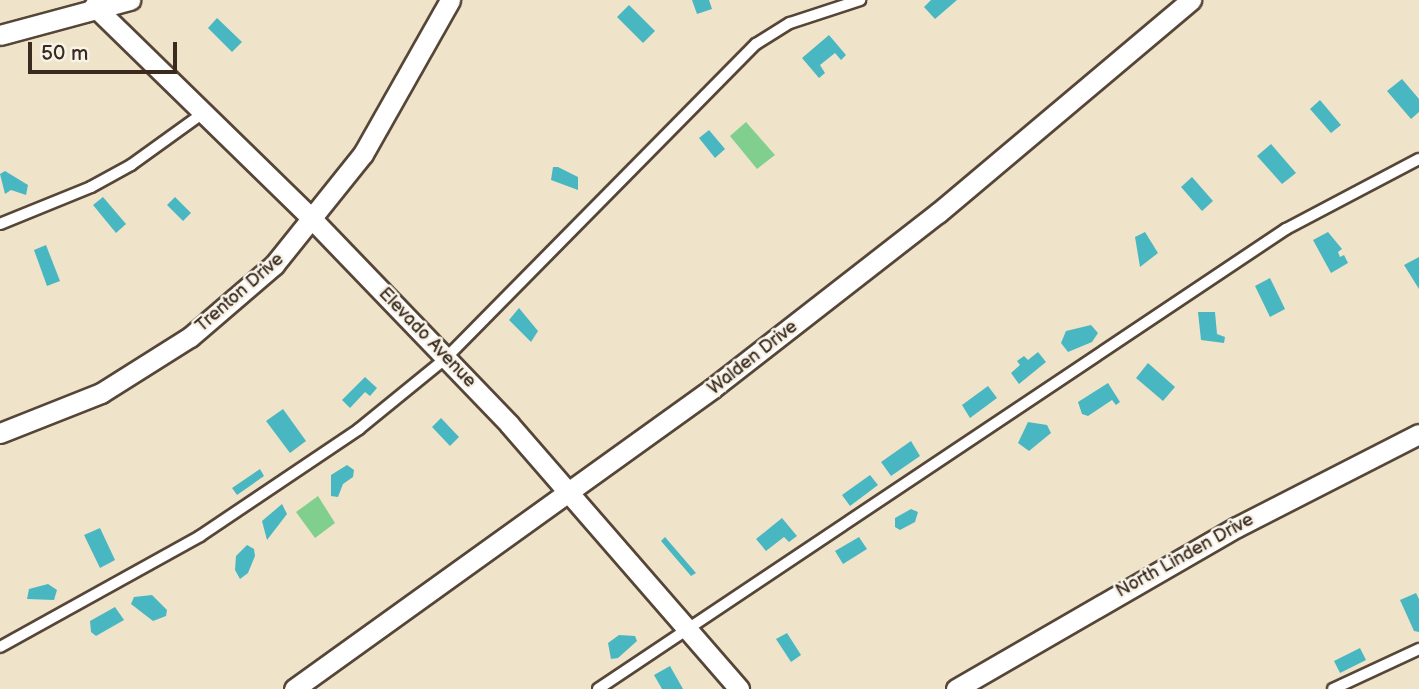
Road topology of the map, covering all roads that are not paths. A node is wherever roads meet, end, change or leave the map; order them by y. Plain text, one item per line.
1 (130, 0) edge
2 (450, 0) edge
3 (860, 0) edge
4 (1191, 0) edge
5 (97, 3) edge
6 (0, 35) edge
7 (203, 113) junction
8 (1419, 159) edge
9 (312, 219) junction
10 (0, 224) edge
11 (446, 358) junction
12 (0, 433) edge
13 (1419, 433) edge
14 (571, 494) junction
15 (687, 627) junction
16 (0, 647) edge
17 (1419, 649) edge
18 (294, 689) edge
19 (598, 689) edge
20 (739, 689) edge
21 (956, 689) edge
22 (1333, 689) edge

1 - 5 street
2 - 9 street, Trenton Drive
3 - 11 lane
4 - 14 street, Walden Drive
5 - 6 street
5 - 7 street, Elevado Avenue
7 - 9 street, Elevado Avenue
7 - 10 lane
8 - 15 lane
9 - 11 street, Elevado Avenue
9 - 12 street, Trenton Drive
11 - 14 street, Elevado Avenue
11 - 16 lane
13 - 21 street, North Linden Drive
14 - 15 street, Elevado Avenue
14 - 18 street, Walden Drive
15 - 19 lane
15 - 20 street, Elevado Avenue
17 - 22 lane

